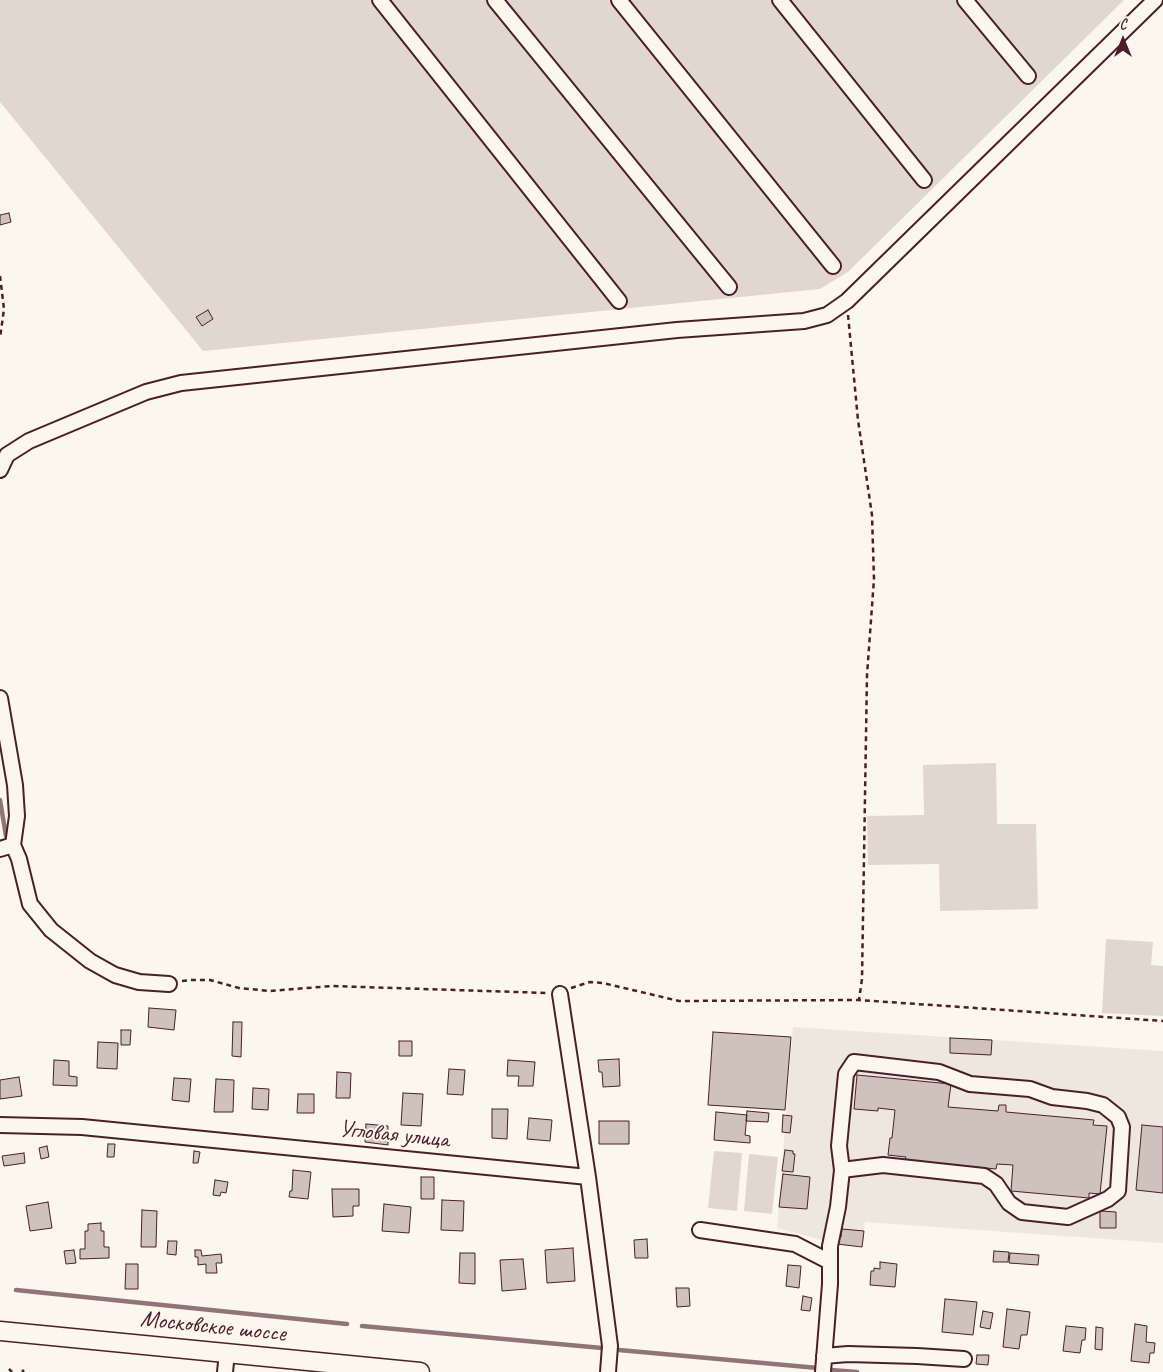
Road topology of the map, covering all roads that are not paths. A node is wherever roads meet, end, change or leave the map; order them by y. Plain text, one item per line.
1 (380, 0) edge
2 (495, 0) edge
3 (619, 0) edge
4 (780, 0) edge
5 (965, 0) edge
6 (1155, 0) edge
7 (1028, 76) dead end
8 (924, 180) dead end
9 (833, 266) dead end
10 (729, 287) dead end
11 (619, 301) dead end
12 (0, 470) edge
13 (0, 698) edge
14 (7, 847) edge
15 (169, 984) road end
16 (560, 994) road end
17 (0, 1125) edge
18 (842, 1170) junction
19 (588, 1177) junction
20 (700, 1230) dead end
21 (830, 1262) junction
22 (0, 1331) edge
23 (227, 1352) junction
24 (824, 1356) junction
25 (964, 1359) dead end
26 (391, 1371) edge
27 (225, 1372) edge
28 (420, 1372) edge
29 (608, 1372) edge
30 (823, 1372) edge

1 - 11 street
2 - 10 street
3 - 9 street
4 - 8 street
5 - 7 street
6 - 12 street
13 - 14 street
14 - 15 street
16 - 19 street
17 - 19 street, Угловая улица
18 - 18 street
18 - 21 street
19 - 29 street
20 - 21 street
21 - 24 street
22 - 23 main road, Московское шоссе
23 - 26 main road, Московское шоссе
23 - 27 street
24 - 25 street
24 - 30 street
26 - 28 main road, Московское шоссе

